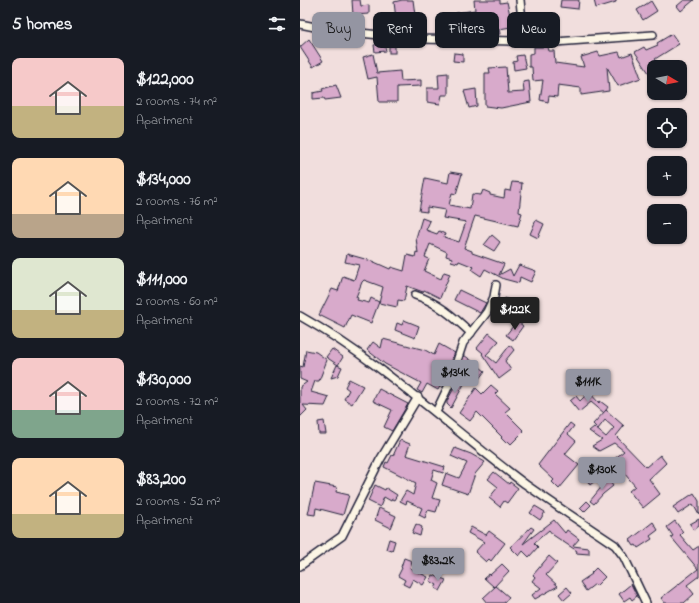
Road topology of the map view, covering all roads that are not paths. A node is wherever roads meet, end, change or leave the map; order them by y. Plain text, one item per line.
1 (520, 0) edge
2 (521, 12) edge
3 (300, 24) edge
4 (653, 35) dead end
5 (507, 41) edge
6 (560, 42) edge
7 (496, 285) dead end
8 (415, 295) dead end
9 (300, 316) edge
10 (471, 333) junction
11 (418, 397) junction
12 (436, 412) junction
13 (300, 566) edge
14 (646, 603) edge

1 - 2 street
3 - 5 street
4 - 6 street
7 - 10 street
8 - 10 street
9 - 11 street
10 - 12 street
11 - 12 street
11 - 13 street
12 - 14 street

